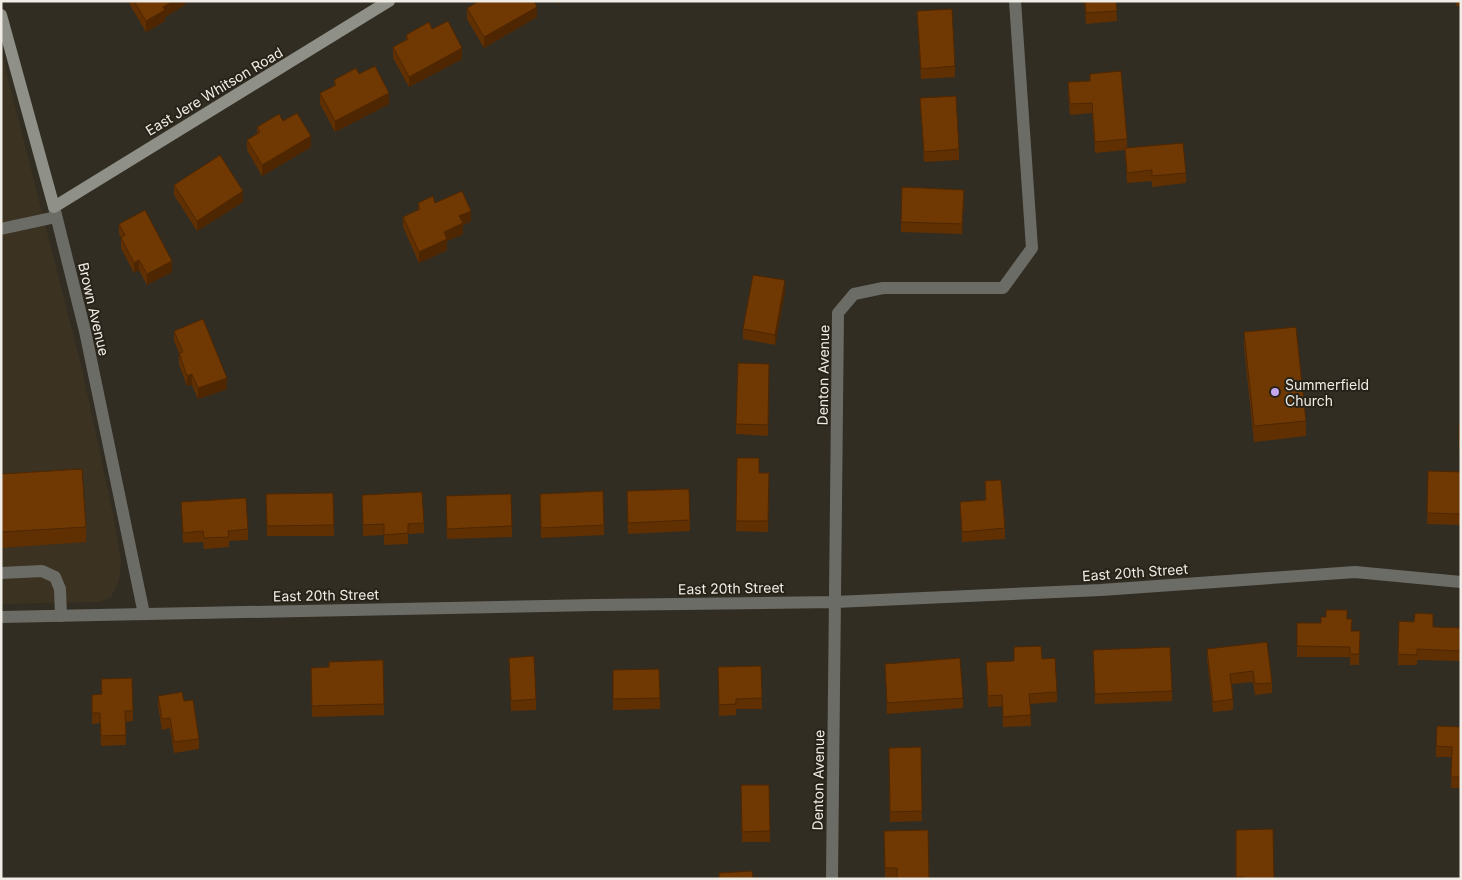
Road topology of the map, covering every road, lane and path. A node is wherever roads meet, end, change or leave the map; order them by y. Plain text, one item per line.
1 (389, 1) edge
2 (1015, 1) edge
3 (1, 15) edge
4 (55, 212) junction
5 (1, 229) edge
6 (1, 573) edge
7 (1461, 582) edge
8 (835, 602) junction
9 (144, 614) junction
10 (61, 616) junction
11 (1, 617) edge
12 (832, 879) edge

1 - 4 street, East Jere Whitson Road
2 - 8 street, Denton Avenue
3 - 4 street, Brown Avenue
4 - 5 street
4 - 9 street, Brown Avenue
6 - 10 street
7 - 8 street, East 20th Street
8 - 9 street, East 20th Street
8 - 12 street, Denton Avenue
9 - 10 street, East 20th Street
10 - 11 street, East 20th Street

